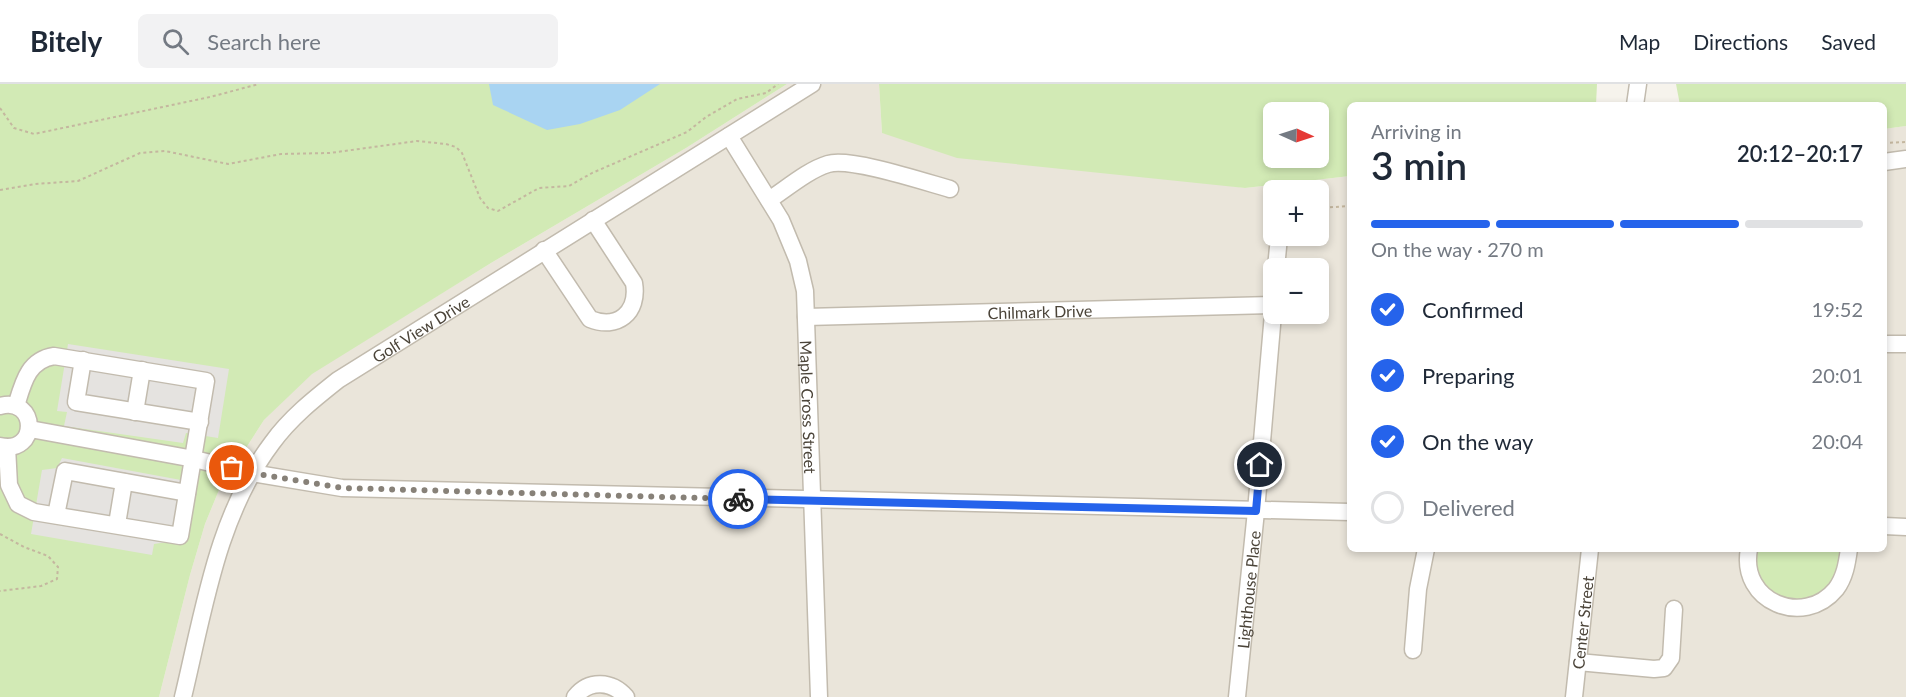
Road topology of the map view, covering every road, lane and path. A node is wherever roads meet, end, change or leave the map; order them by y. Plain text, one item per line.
1 (259, 84) edge
2 (778, 84) edge
3 (812, 84) edge
4 (1638, 84) edge
5 (1635, 102) edge
6 (0, 108) edge
7 (729, 135) junction
8 (1906, 142) edge
9 (1887, 143) edge
10 (1906, 159) edge
11 (1887, 162) edge
12 (950, 189) dead end
13 (0, 190) edge
14 (769, 200) junction
15 (1347, 206) edge
16 (1329, 207) edge
17 (593, 220) junction
18 (544, 250) junction
19 (1263, 303) edge
20 (806, 317) junction
21 (1271, 324) edge
22 (1887, 344) edge
23 (1906, 344) edge
24 (83, 360) junction
25 (142, 370) junction
26 (8, 406) edge
27 (135, 412) junction
28 (200, 422) junction
29 (30, 429) junction
30 (4, 447) edge
31 (194, 459) junction
32 (252, 473) junction
33 (124, 482) junction
34 (187, 493) junction
35 (813, 501) junction
36 (1256, 511) junction
37 (1347, 512) edge
38 (56, 515) junction
39 (117, 524) junction
40 (1887, 526) edge
41 (1906, 527) edge
42 (0, 534) edge
43 (1425, 552) edge
44 (1590, 552) edge
45 (1749, 552) edge
46 (1849, 552) edge
47 (0, 591) edge
48 (1674, 609) dead end
49 (1413, 650) dead end
50 (1578, 662) junction
51 (183, 697) edge
52 (575, 697) edge
53 (626, 697) edge
54 (819, 697) edge
55 (1237, 697) edge
56 (1574, 697) edge

1 - 6 path
2 - 13 path
3 - 7 street, Golf View Drive
4 - 5 street
7 - 14 street, Maple Cross Street
7 - 17 street, Golf View Drive
8 - 9 path
10 - 11 street
12 - 14 street
14 - 20 street, Maple Cross Street
15 - 16 path
17 - 18 street, Golf View Drive
17 - 18 street
18 - 32 street, Golf View Drive
19 - 20 street, Chilmark Drive
20 - 35 street, Maple Cross Street
21 - 36 street, Lighthouse Place
22 - 23 street
24 - 25 street
24 - 26 street
24 - 27 street
25 - 27 street
25 - 28 street
26 - 29 street
27 - 28 street
28 - 31 street
29 - 30 street
29 - 31 street
30 - 38 street
31 - 32 street
31 - 34 street
32 - 35 street
32 - 51 street, Golf View Drive
33 - 34 street
33 - 38 street
33 - 39 street
34 - 39 street
35 - 36 street
35 - 54 street, Maple Cross Street
36 - 37 street
36 - 55 street, Lighthouse Place
38 - 39 street
40 - 41 street
42 - 47 path
43 - 49 street
44 - 50 street, Center Street
45 - 46 street
48 - 50 street
50 - 56 street, Center Street
52 - 53 street

